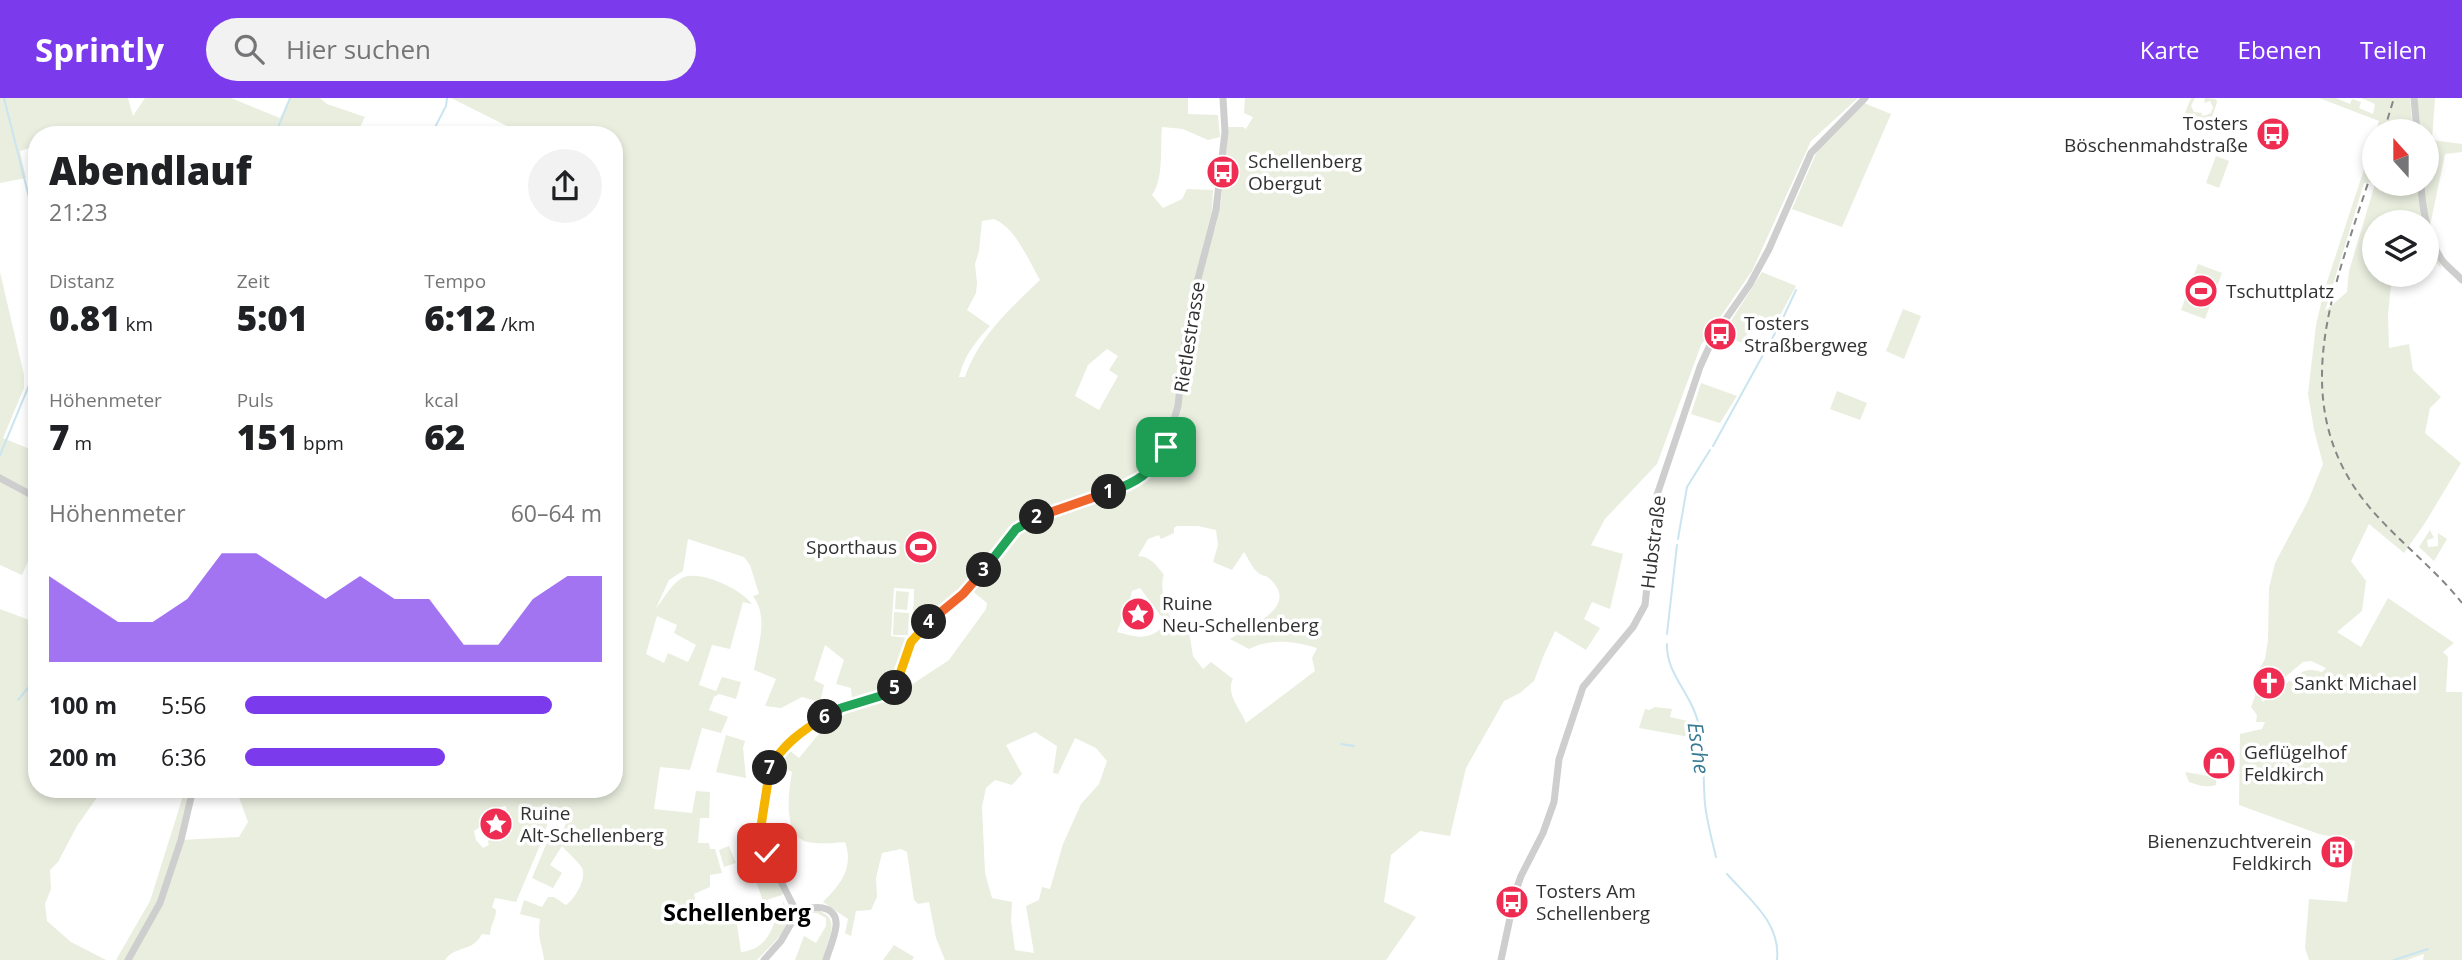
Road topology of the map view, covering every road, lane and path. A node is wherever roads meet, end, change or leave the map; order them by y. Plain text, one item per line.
1 (1223, 98) edge
2 (2414, 98) edge
3 (1863, 100) edge
4 (2416, 119) edge
5 (2422, 196) edge
6 (2462, 280) edge
7 (0, 478) edge
8 (28, 493) edge
9 (191, 798) edge
10 (797, 913) junction
11 (128, 960) edge
12 (764, 960) edge
13 (827, 960) edge
14 (1501, 960) edge

1 - 10 street, Rietlestrasse
2 - 4 street
3 - 14 street, Hubstraße
5 - 6 street
7 - 8 street
9 - 11 street
10 - 12 street
10 - 13 street

